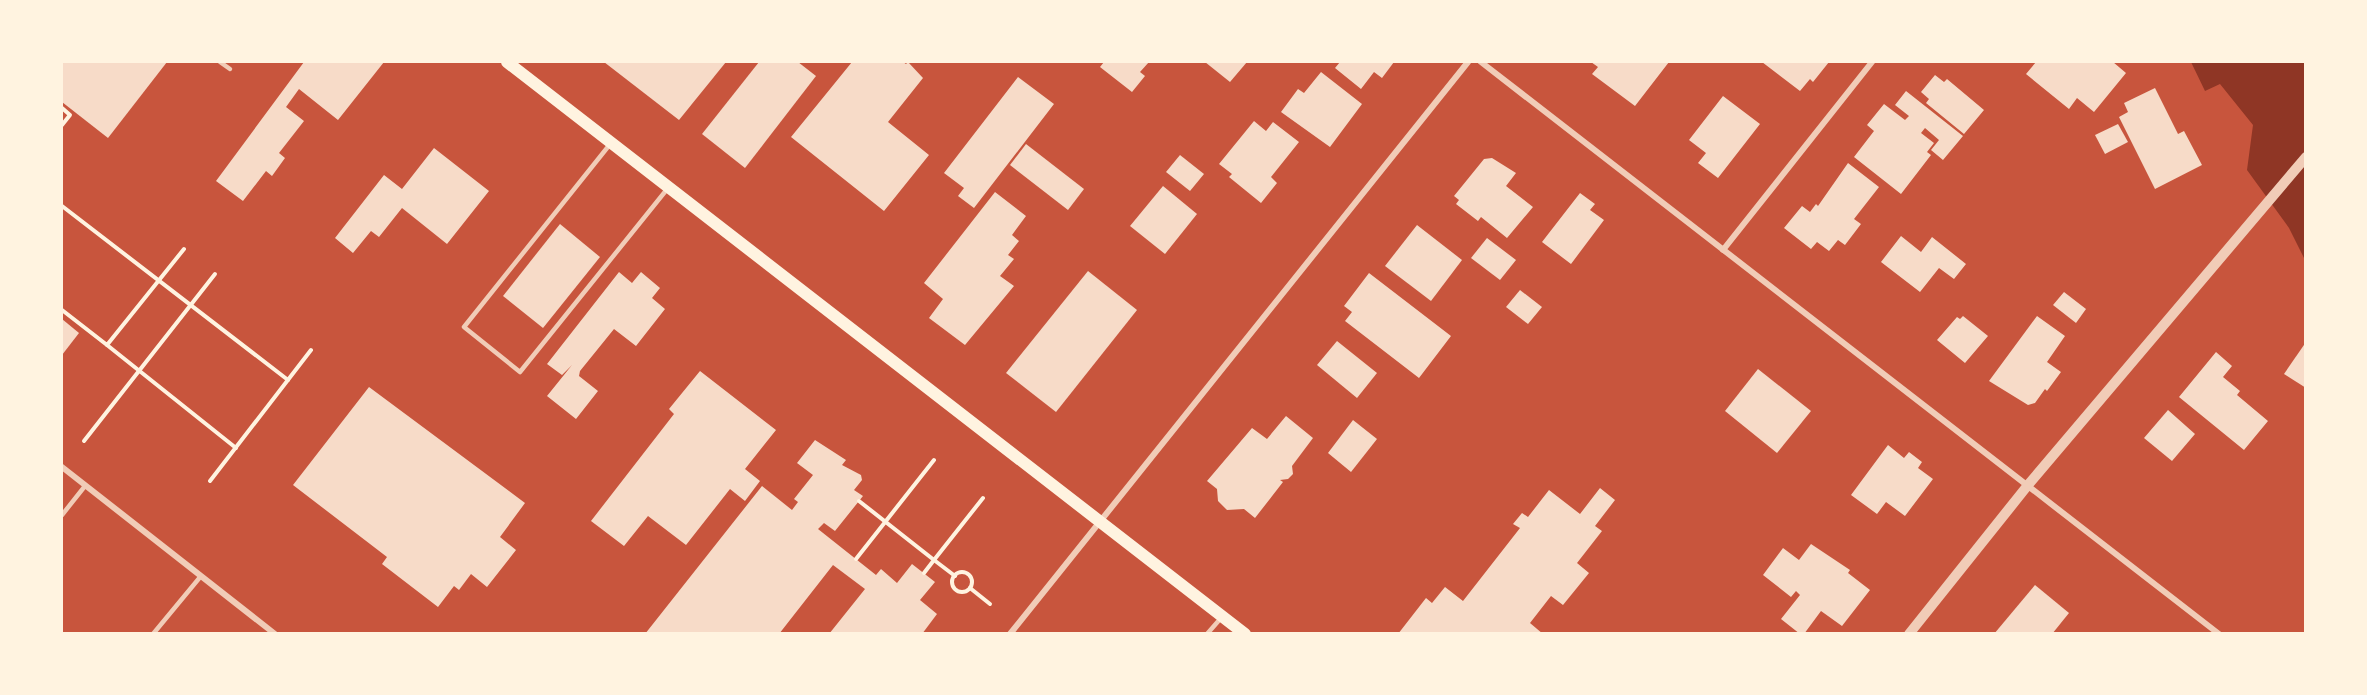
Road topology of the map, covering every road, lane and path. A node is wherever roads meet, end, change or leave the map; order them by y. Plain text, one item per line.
1 (220, 62) edge
2 (507, 62) edge
3 (1468, 62) edge
4 (1481, 62) edge
5 (1872, 62) edge
6 (230, 69) dead end
7 (62, 108) edge
8 (62, 125) edge
9 (611, 143) junction
10 (2306, 157) edge
11 (668, 187) junction
12 (62, 206) edge
13 (184, 249) dead end
14 (1723, 250) junction
15 (215, 274) dead end
16 (158, 281) junction
17 (190, 306) junction
18 (62, 310) edge
19 (107, 345) junction
20 (311, 350) dead end
21 (139, 371) junction
22 (288, 380) junction
23 (84, 441) dead end
24 (236, 448) junction
25 (934, 460) dead end
26 (62, 467) edge
27 (210, 481) dead end
28 (2028, 485) junction
29 (85, 486) junction
30 (983, 498) dead end
31 (859, 501) dead end
32 (62, 515) edge
33 (1100, 520) junction
34 (885, 522) junction
35 (856, 559) dead end
36 (934, 560) junction
37 (924, 573) dead end
38 (201, 576) junction
39 (955, 576) junction
40 (970, 588) junction
41 (990, 604) dead end
42 (1222, 616) junction
43 (153, 633) edge
44 (275, 633) edge
45 (1010, 633) edge
46 (1207, 633) edge
47 (1245, 633) edge
48 (1909, 633) edge
49 (2219, 633) edge

1 - 6 lane
2 - 9 main road
3 - 33 street
4 - 14 street
5 - 14 street
7 - 8 path
9 - 11 main road
9 - 11 lane
10 - 28 street
11 - 33 main road
12 - 16 path
13 - 16 path
14 - 28 street
15 - 17 path
16 - 17 path
16 - 19 path
17 - 21 path
17 - 22 path
18 - 19 path
19 - 21 path
20 - 22 path
21 - 23 path
21 - 24 path
22 - 24 path
24 - 27 path
25 - 34 path
26 - 29 street
28 - 48 street
28 - 49 street
29 - 32 lane
29 - 38 street
30 - 36 path
31 - 34 path
33 - 42 main road
33 - 45 street
34 - 35 path
34 - 36 path
36 - 37 path
36 - 39 path
38 - 43 lane
38 - 44 street
39 - 40 path
39 - 40 path
40 - 41 path
42 - 46 lane
42 - 47 main road

